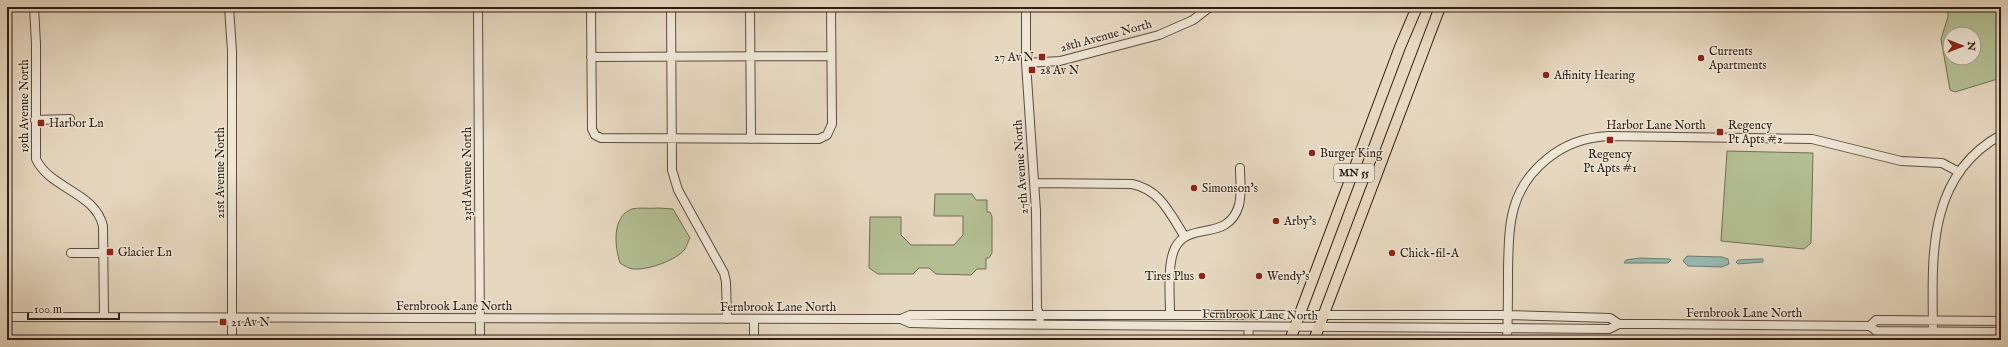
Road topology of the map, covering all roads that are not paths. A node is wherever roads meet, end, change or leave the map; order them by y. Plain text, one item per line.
1 (34, 7) edge
2 (228, 7) edge
3 (478, 7) edge
4 (591, 7) edge
5 (671, 7) edge
6 (750, 7) edge
7 (831, 7) edge
8 (1026, 7) edge
9 (1210, 7) edge
10 (1417, 7) edge
11 (1440, 7) edge
12 (671, 56) junction
13 (751, 56) junction
14 (831, 56) junction
15 (591, 57) junction
16 (1026, 63) junction
17 (70, 119) dead end
18 (35, 120) junction
19 (2001, 135) edge
20 (671, 139) junction
21 (751, 139) junction
22 (1240, 168) dead end
23 (1959, 172) junction
24 (1035, 183) junction
25 (1185, 237) junction
26 (71, 253) dead end
27 (103, 253) junction
28 (1039, 314) junction
29 (1301, 314) junction
30 (1324, 314) junction
31 (1170, 315) junction
32 (1508, 315) junction
33 (7, 317) edge
34 (104, 317) junction
35 (233, 318) junction
36 (480, 318) junction
37 (728, 319) junction
38 (754, 319) junction
39 (901, 319) junction
40 (1933, 321) junction
41 (2001, 322) edge
42 (1619, 324) junction
43 (1043, 325) junction
44 (1870, 326) junction
45 (1249, 327) junction
46 (1295, 327) junction
47 (1319, 327) junction
48 (1508, 329) junction
49 (2001, 332) edge
50 (1933, 336) edge
51 (232, 340) edge
52 (480, 340) edge
53 (754, 340) edge
54 (1248, 340) edge
55 (1290, 340) edge
56 (1314, 340) edge
57 (1507, 340) edge

1 - 18 street, 19th Avenue North
2 - 35 street, 21st Avenue North
3 - 36 street, 23rd Avenue North
4 - 15 street
5 - 12 street
6 - 13 street
7 - 14 street
8 - 16 street, 27th Avenue North
9 - 16 street, 28th Avenue North
10 - 29 main road, MN 55
11 - 30 main road, MN 55
12 - 13 street
12 - 15 street
12 - 20 street
13 - 14 street
13 - 21 street
14 - 21 street
15 - 20 street
16 - 24 street, 27th Avenue North
17 - 18 street
18 - 27 street, 19th Avenue North
19 - 23 street
20 - 21 street
20 - 37 street
22 - 25 street
23 - 32 street, Harbor Lane North
23 - 40 street
24 - 25 street
24 - 28 street, 27th Avenue North
25 - 31 street
26 - 27 street
27 - 34 street, 19th Avenue North
28 - 31 street, Fernbrook Lane North
28 - 39 street, Fernbrook Lane North
28 - 43 street, 27th Avenue North
29 - 30 street, Fernbrook Lane North
29 - 31 street, Fernbrook Lane North
29 - 46 main road, MN 55
30 - 32 street, Fernbrook Lane North
30 - 47 main road, MN 55
32 - 42 street, Fernbrook Lane North
32 - 48 street, Harbor Lane North
33 - 34 street, Fernbrook Lane North
34 - 35 street, Fernbrook Lane North
35 - 36 street, Fernbrook Lane North
35 - 51 street, 21st Avenue North
36 - 37 street, Fernbrook Lane North
36 - 52 street, 23rd Avenue North
37 - 38 street, Fernbrook Lane North
38 - 39 street, Fernbrook Lane North
38 - 53 street
39 - 43 street, Fernbrook Lane North
40 - 41 street, Fernbrook Lane North
40 - 44 street, Fernbrook Lane North
40 - 50 street
42 - 44 street, Fernbrook Lane North
42 - 48 street, Fernbrook Lane North
43 - 45 street, Fernbrook Lane North
44 - 50 street, Fernbrook Lane North
45 - 46 street, Fernbrook Lane North
45 - 54 street
46 - 47 street, Fernbrook Lane North
46 - 55 main road, MN 55
47 - 48 street, Fernbrook Lane North
47 - 56 main road, MN 55
48 - 57 street, Harbor Lane North
49 - 50 street, Fernbrook Lane North

